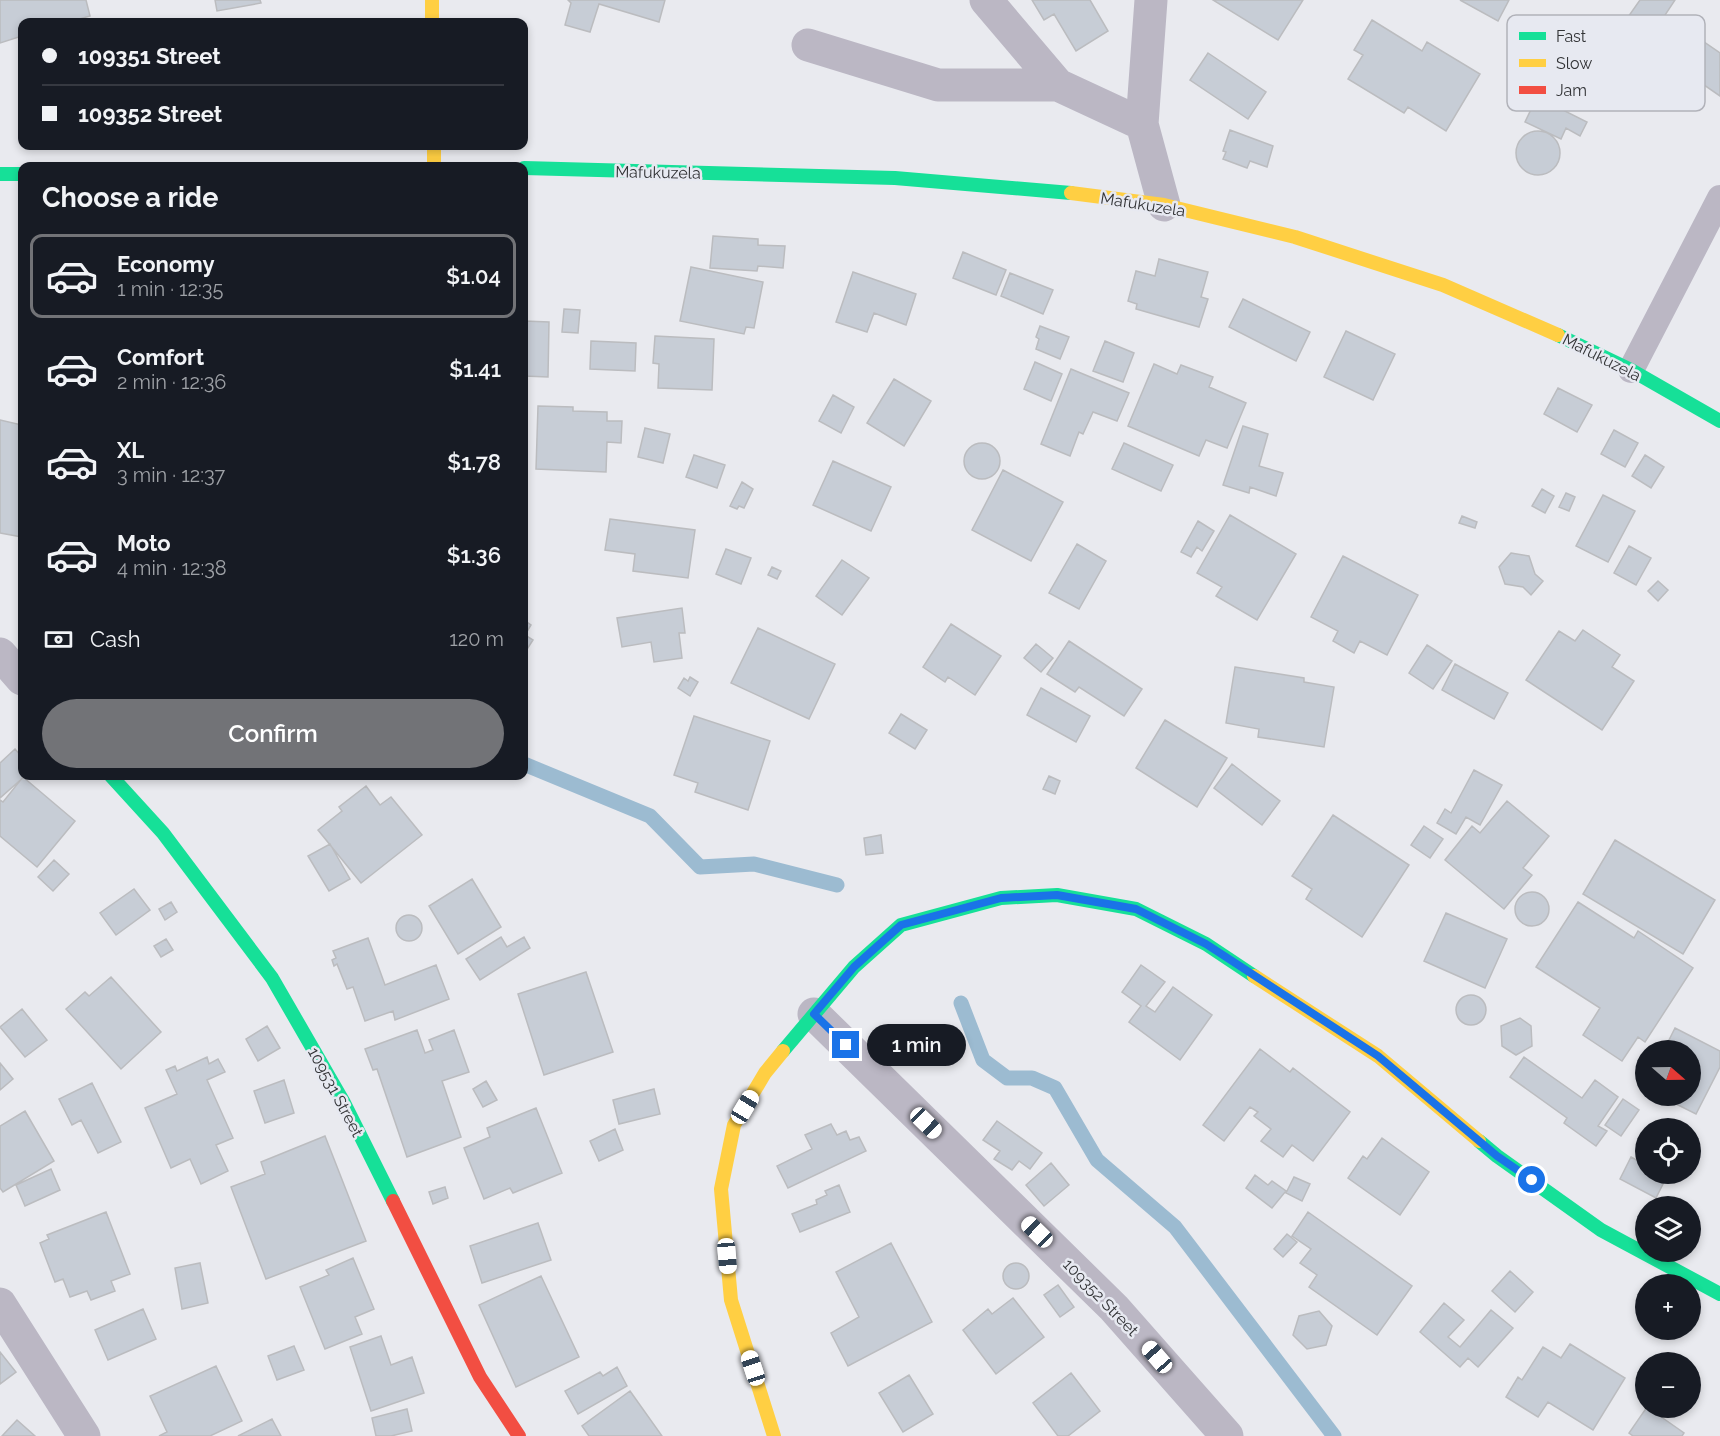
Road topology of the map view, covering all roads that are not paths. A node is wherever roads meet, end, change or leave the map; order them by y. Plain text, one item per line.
1 (432, 0) edge
2 (986, 0) edge
3 (1152, 0) edge
4 (432, 18) edge
5 (808, 45) dead end
6 (1058, 85) junction
7 (1142, 124) junction
8 (528, 168) edge
9 (0, 174) edge
10 (18, 174) edge
11 (1720, 198) edge
12 (1164, 205) junction
13 (1630, 370) junction
14 (1720, 421) edge
15 (0, 654) edge
16 (18, 674) edge
17 (115, 780) edge
18 (814, 1014) junction
19 (1720, 1294) edge
20 (0, 1304) edge
21 (84, 1436) edge
22 (519, 1436) edge
23 (774, 1436) edge
24 (1227, 1436) edge

1 - 4 street
2 - 6 street
3 - 7 street
5 - 6 street
6 - 7 street
7 - 12 street
8 - 12 street, Mafukuzela
9 - 10 street
11 - 13 lane
12 - 13 street, Mafukuzela
13 - 14 street, Mafukuzela
15 - 16 street
17 - 22 street, 109531 Street
18 - 19 street
18 - 23 street
18 - 24 street, 109352 Street
20 - 21 street

